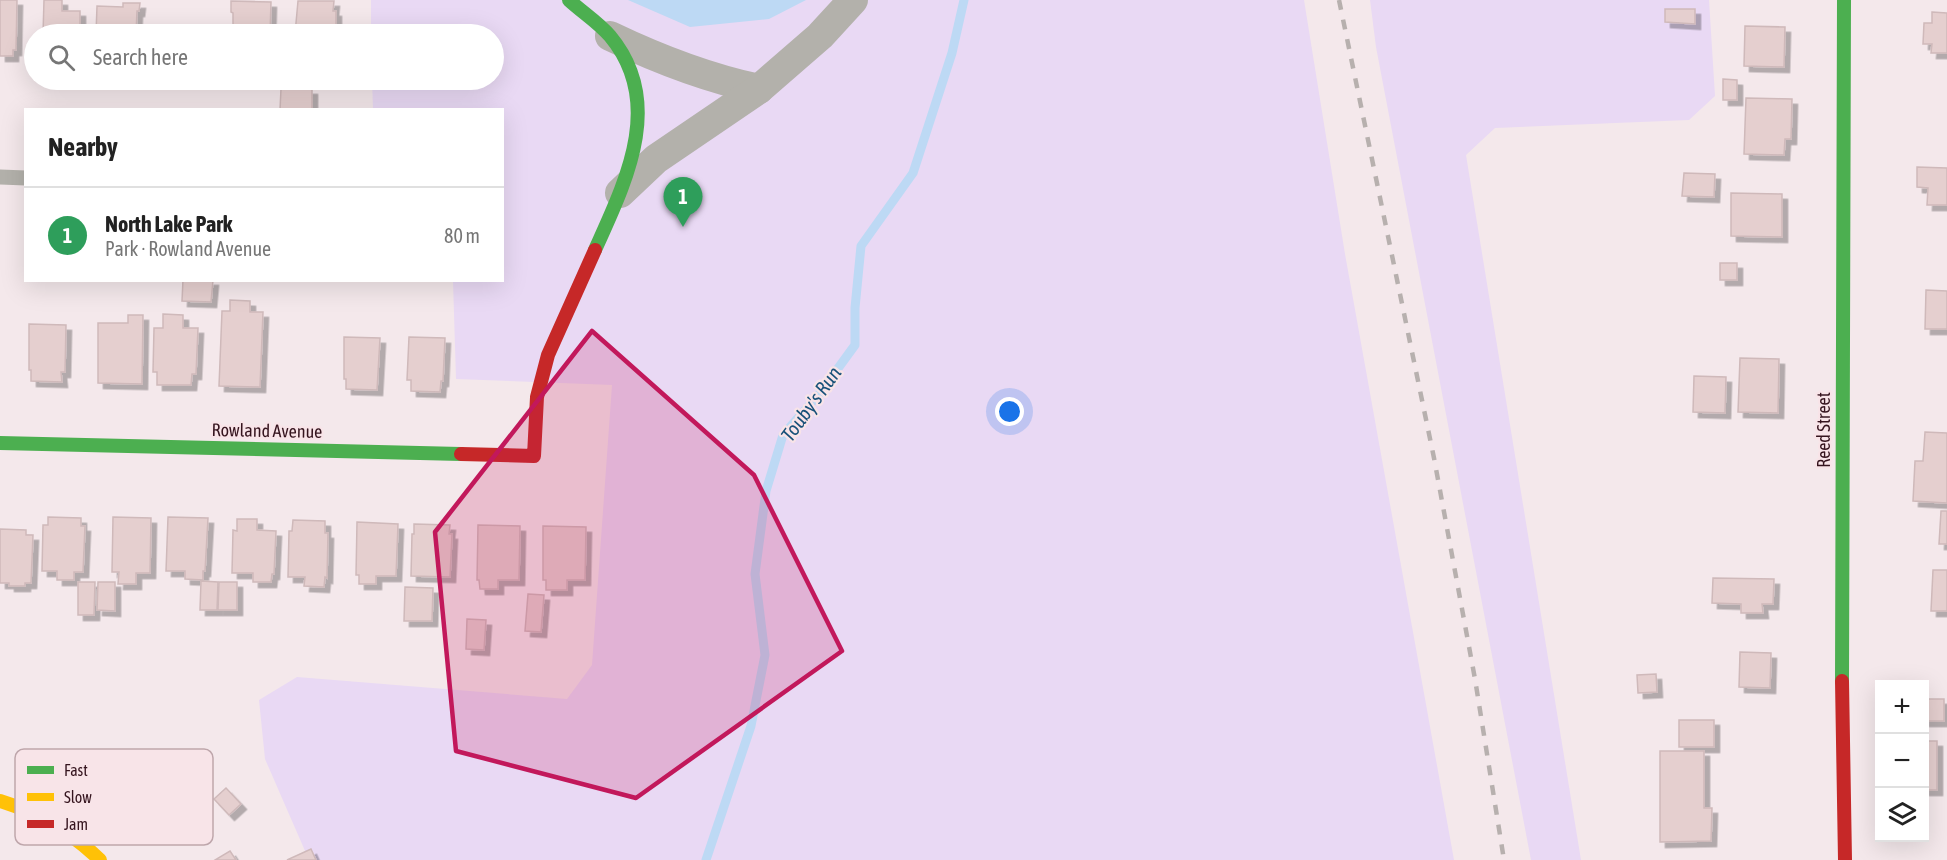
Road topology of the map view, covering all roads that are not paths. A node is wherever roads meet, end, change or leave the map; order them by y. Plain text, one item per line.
1 (569, 0) edge
2 (853, 0) edge
3 (1844, 0) edge
4 (610, 36) junction
5 (759, 89) junction
6 (0, 177) edge
7 (24, 178) edge
8 (620, 193) junction
9 (0, 443) edge
10 (0, 801) edge
11 (15, 806) edge
12 (85, 845) edge
13 (100, 860) edge
14 (1845, 860) edge

1 - 4 street
2 - 5 street
3 - 14 street, Reed Street
4 - 5 street
4 - 8 street
5 - 8 street
6 - 7 lane
8 - 9 street, Rowland Avenue
10 - 11 street
12 - 13 street

